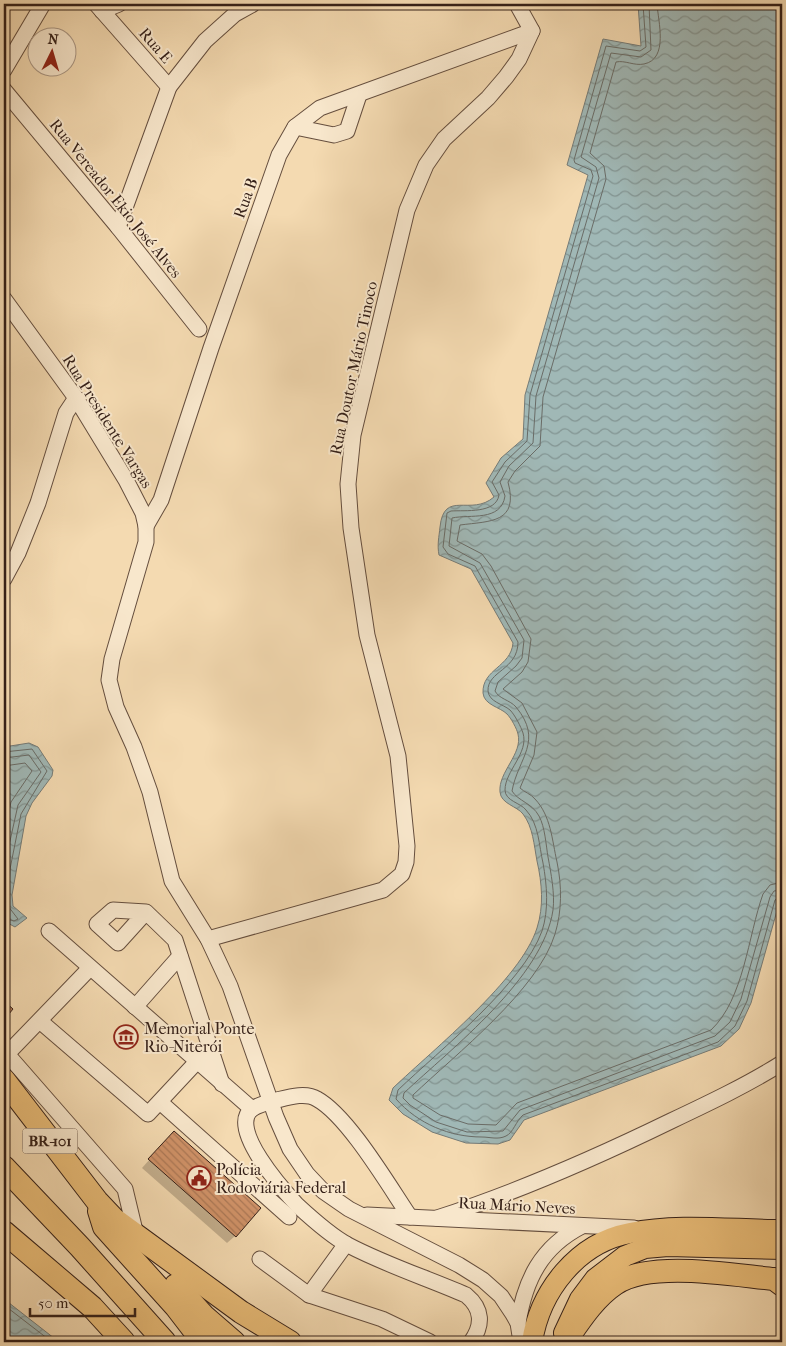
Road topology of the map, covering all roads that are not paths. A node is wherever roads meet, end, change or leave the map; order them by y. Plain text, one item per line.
1 (43, 4) edge
2 (119, 4) edge
3 (253, 4) edge
4 (517, 4) edge
5 (99, 7) edge
6 (532, 30) junction
7 (4, 70) edge
8 (169, 87) junction
9 (4, 90) edge
10 (359, 95) junction
11 (295, 127) junction
12 (118, 226) junction
13 (4, 299) edge
14 (199, 329) dead end
15 (76, 398) junction
16 (146, 526) junction
17 (4, 579) edge
18 (146, 912) dead end
19 (49, 931) dead end
20 (208, 939) junction
21 (180, 956) junction
22 (90, 968) junction
23 (135, 1007) junction
24 (41, 1022) junction
25 (210, 1047) junction
26 (6, 1054) edge
27 (197, 1062) junction
28 (782, 1063) edge
29 (4, 1080) edge
30 (222, 1084) junction
31 (160, 1102) junction
32 (270, 1102) junction
33 (252, 1109) junction
34 (4, 1167) edge
35 (97, 1201) junction
36 (363, 1215) junction
37 (289, 1216) dead end
38 (410, 1217) junction
39 (437, 1218) junction
40 (114, 1219) junction
41 (582, 1226) junction
42 (669, 1229) junction
43 (782, 1230) edge
44 (4, 1232) edge
45 (136, 1235) junction
46 (346, 1244) junction
47 (782, 1249) edge
48 (260, 1258) dead end
49 (779, 1281) edge
50 (309, 1295) junction
51 (518, 1323) junction
52 (124, 1342) edge
53 (165, 1342) edge
54 (203, 1342) edge
55 (234, 1342) edge
56 (290, 1342) edge
57 (430, 1342) edge
58 (471, 1342) edge
59 (521, 1342) edge
60 (532, 1342) edge
61 (561, 1342) edge
62 (565, 1342) edge

1 - 7 street
2 - 5 street
3 - 8 street
4 - 6 street
5 - 8 street, Rua E
6 - 10 street, Rua B
6 - 20 street, Rua Doutor Mário Tinoco
8 - 12 street
9 - 12 street, Rua Vereador Ekio José Alves
10 - 11 street, Rua B
10 - 11 street
11 - 16 street, Rua B
12 - 14 street, Rua Vereador Ekio José Alves
13 - 15 street, Rua Presidente Vargas
15 - 16 street, Rua Presidente Vargas
15 - 17 street
16 - 20 street, Rua Presidente Vargas
18 - 21 street
19 - 22 street
20 - 32 street, Rua Mário Neves
21 - 23 street
21 - 25 street
22 - 23 street
22 - 24 street
23 - 27 street
24 - 26 street
24 - 31 street
25 - 27 street
25 - 30 street
26 - 45 street
27 - 30 street
27 - 31 street
28 - 39 street
29 - 35 highway, BR-101
30 - 33 street
31 - 37 street
32 - 33 street
32 - 36 street, Rua Mário Neves
32 - 38 street
33 - 46 street
34 - 53 highway, BR-101
35 - 40 highway, BR-101
35 - 54 highway
36 - 38 street, Rua Mário Neves
36 - 51 street, Rua Mário Neves
38 - 39 street, Rua Mário Neves
39 - 41 street, Rua Mário Neves
40 - 45 highway, BR-101
40 - 55 highway
41 - 42 street, Rua Mário Neves
41 - 51 street
42 - 43 main road
42 - 60 main road
44 - 52 highway
45 - 56 highway, BR-101
46 - 50 street
46 - 58 street
47 - 61 main road
48 - 50 street
49 - 62 highway
50 - 57 street
51 - 59 street, Rua Mário Neves

